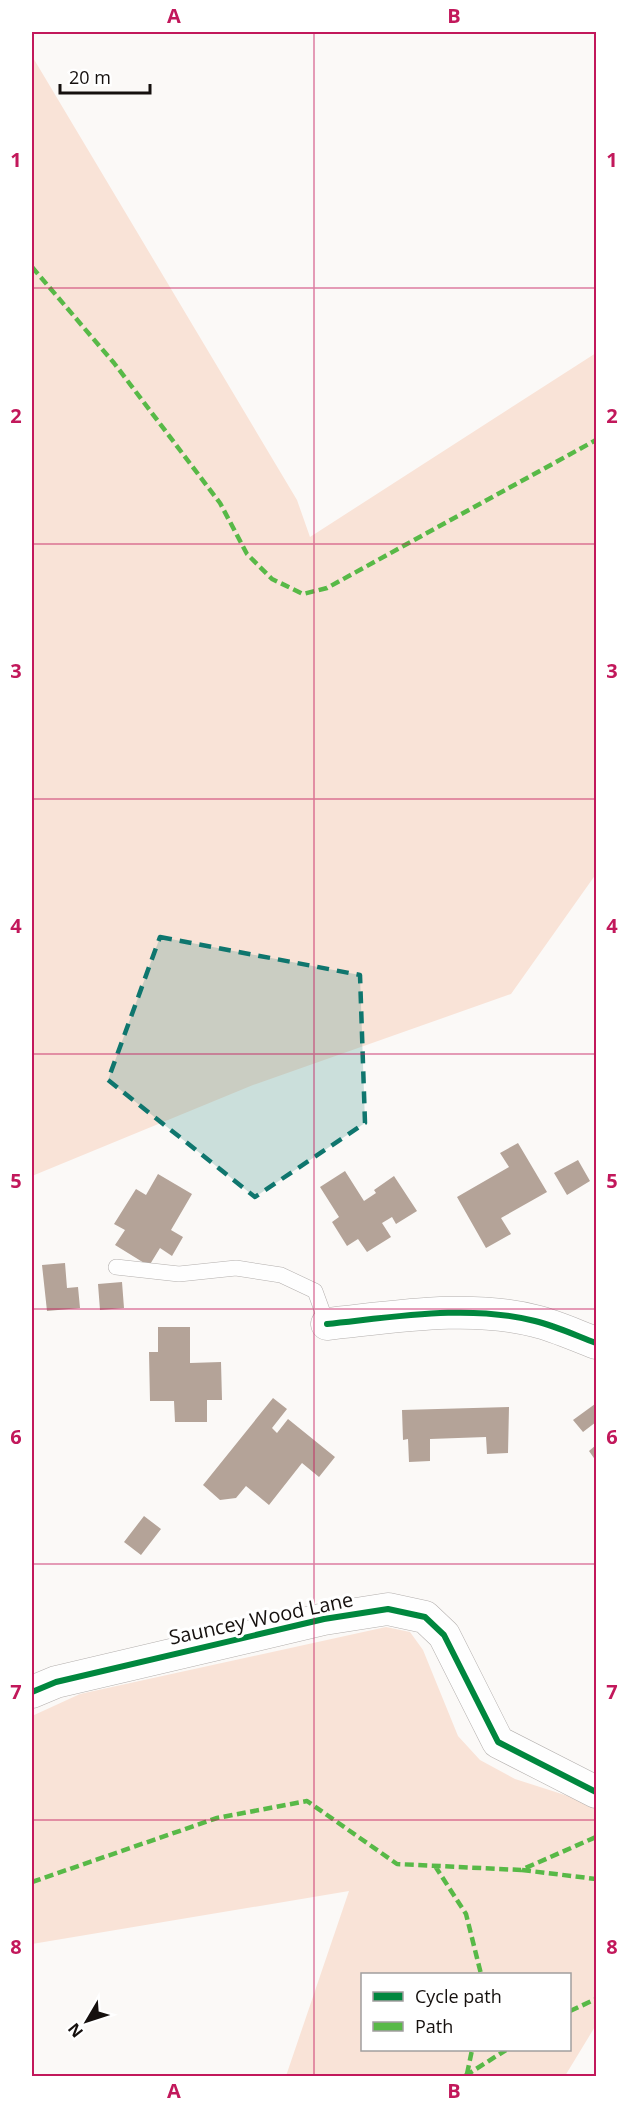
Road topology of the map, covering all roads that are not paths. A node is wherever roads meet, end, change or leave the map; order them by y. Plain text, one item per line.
1 (116, 1268) dead end
2 (327, 1324) joint
3 (597, 1343) edge
4 (32, 1692) edge
5 (597, 1792) edge

1 - 2 lane
2 - 3 street
4 - 5 street, Sauncey Wood Lane

